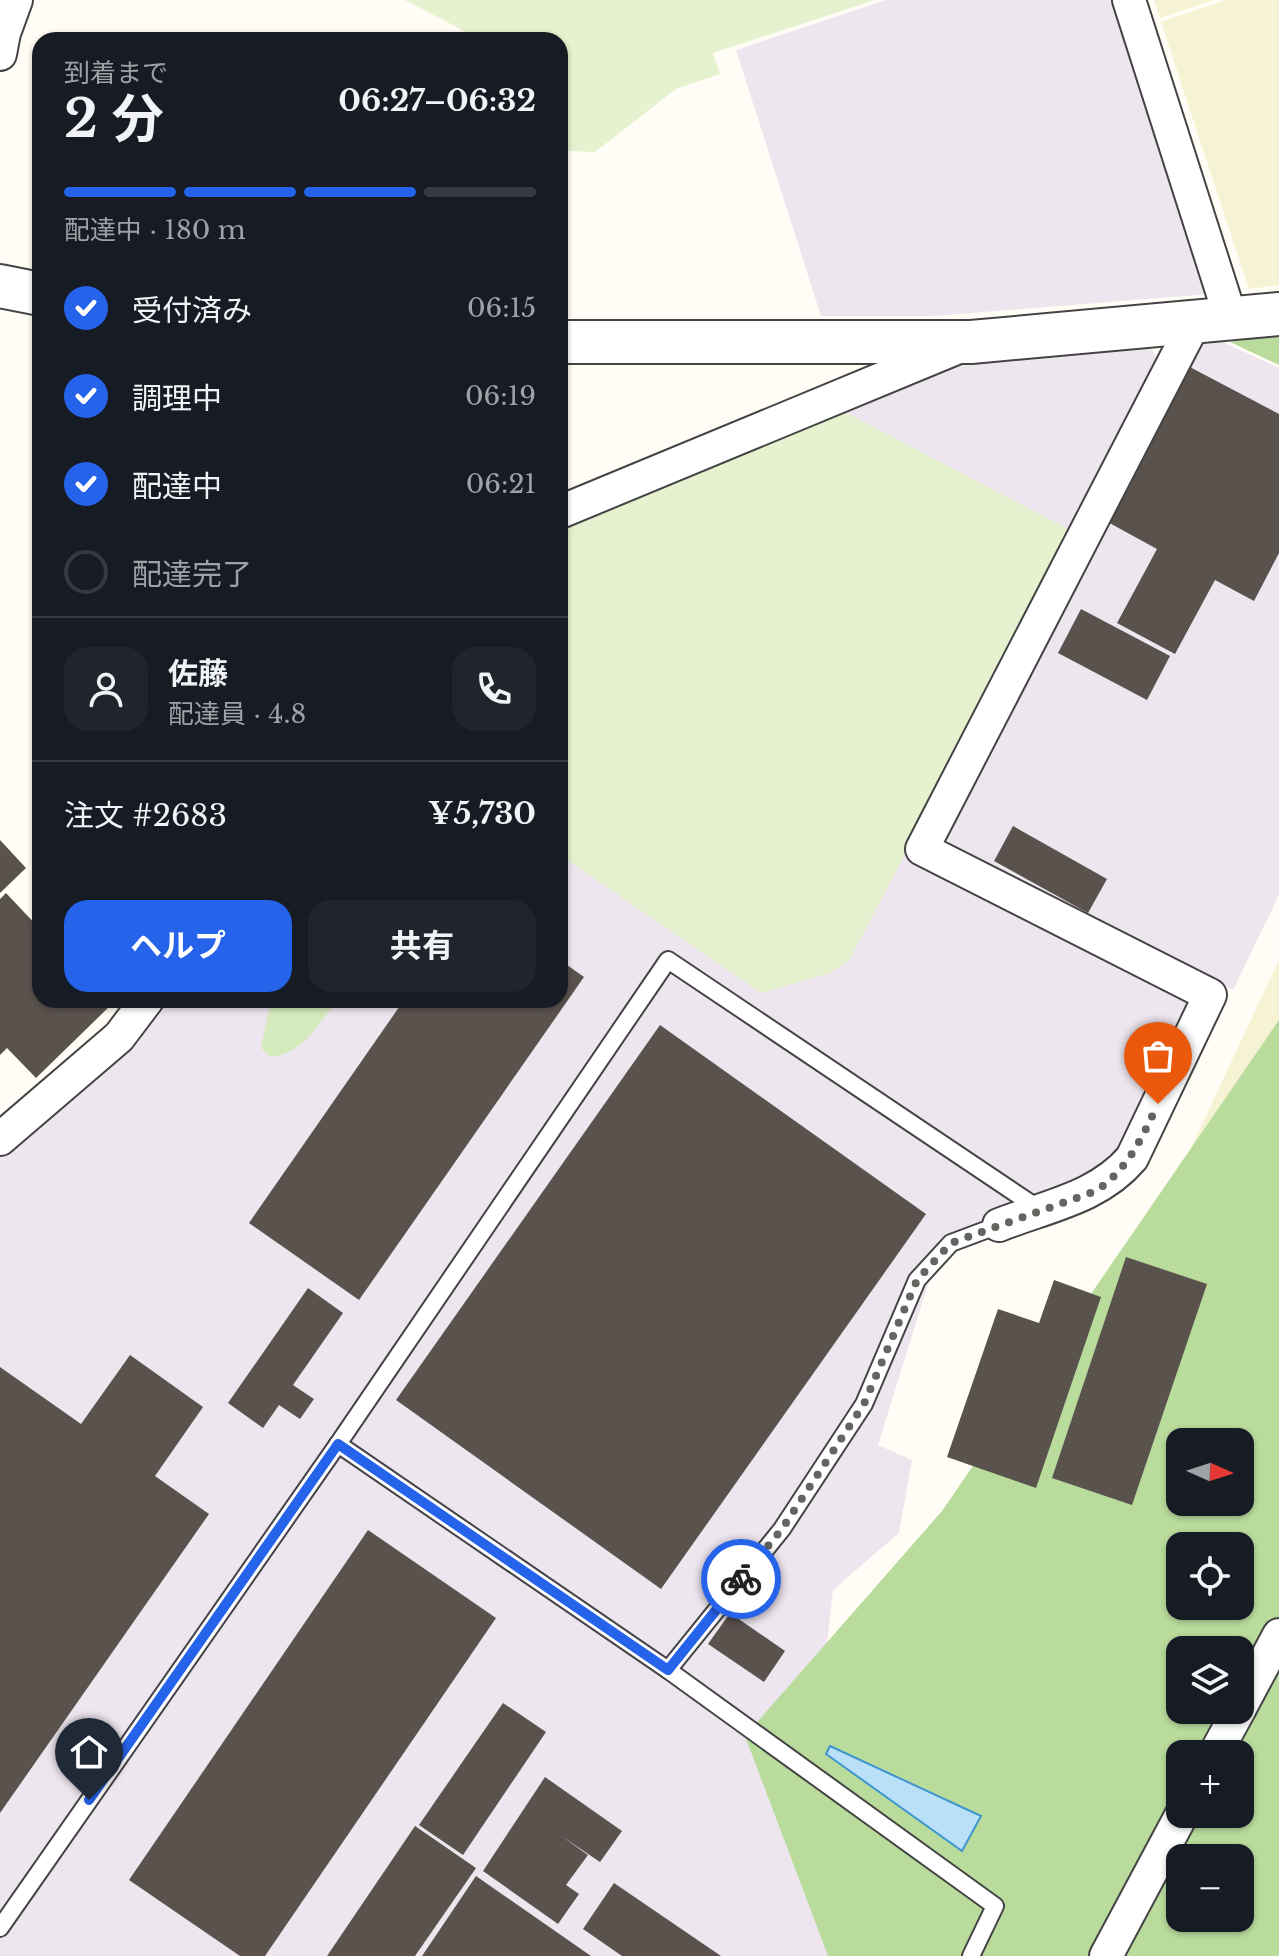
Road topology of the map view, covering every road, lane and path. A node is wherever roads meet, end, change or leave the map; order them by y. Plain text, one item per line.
1 (16, 0) edge
2 (1129, 0) edge
3 (0, 54) edge
4 (0, 286) edge
5 (32, 292) edge
6 (1279, 314) edge
7 (1212, 321) junction
8 (568, 342) edge
9 (971, 342) junction
10 (568, 509) edge
11 (141, 1008) edge
12 (0, 1139) edge
13 (1039, 1209) junction
14 (999, 1225) joint
15 (338, 1444) junction
16 (1279, 1635) edge
17 (668, 1670) junction
18 (1254, 1681) edge
19 (1175, 1828) edge
20 (0, 1928) edge
21 (971, 1956) edge
22 (1106, 1956) edge

1 - 3 street
2 - 7 street
4 - 5 street
6 - 7 street
7 - 9 street
7 - 13 street
8 - 9 street
9 - 10 street
11 - 12 street
13 - 14 street
13 - 15 lane
14 - 17 lane
15 - 17 lane
15 - 20 lane
16 - 18 street
17 - 21 lane
19 - 22 street

